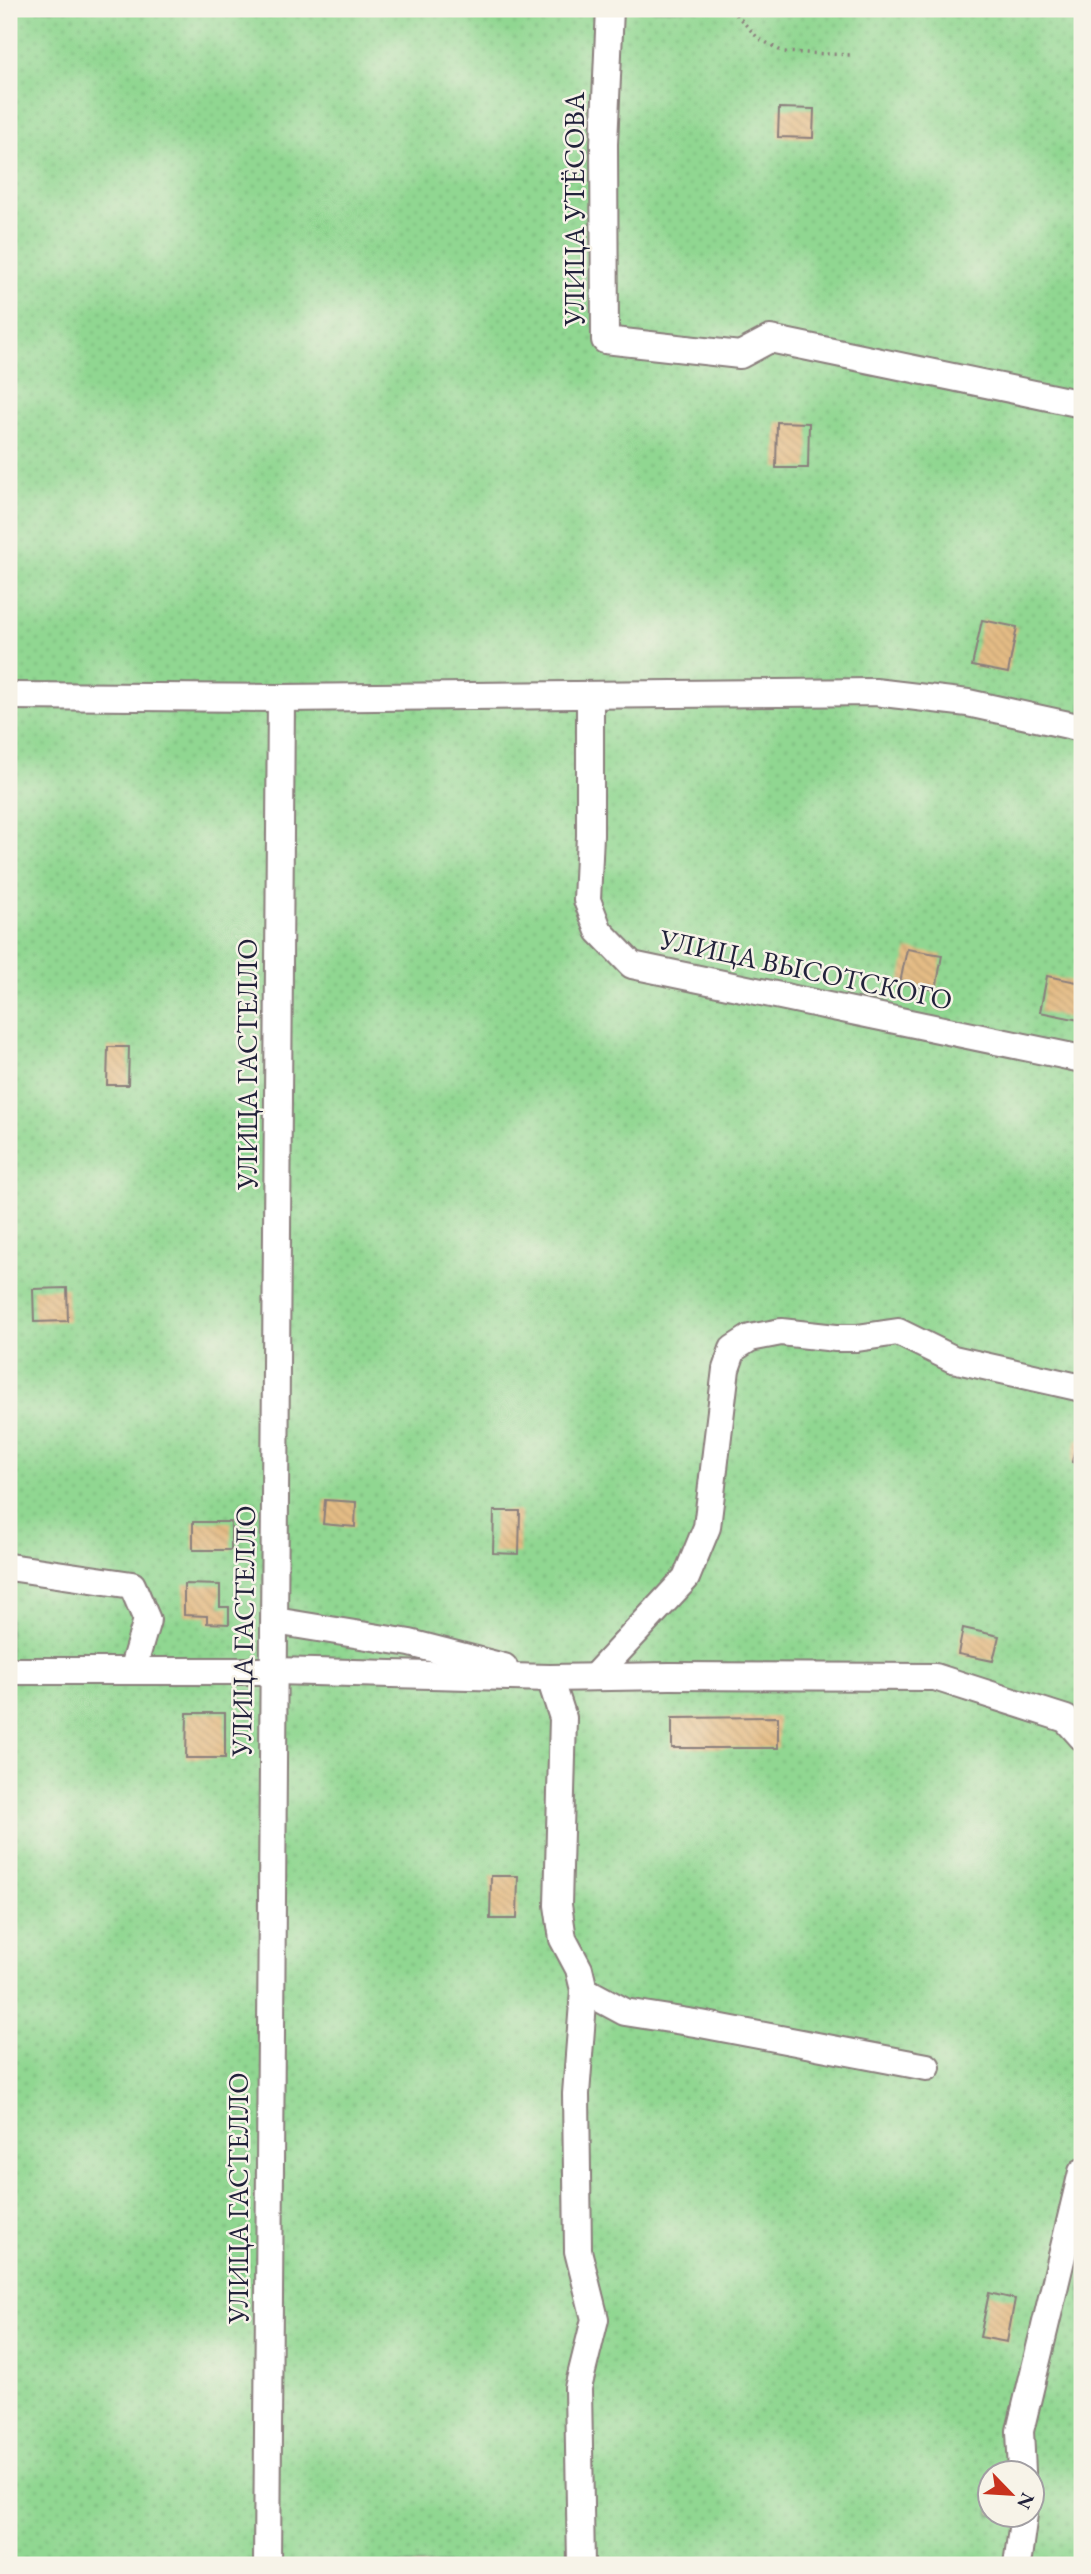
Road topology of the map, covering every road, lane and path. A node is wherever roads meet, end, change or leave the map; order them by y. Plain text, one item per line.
1 (610, 9) edge
2 (731, 9) edge
3 (852, 55) dead end
4 (1082, 404) edge
5 (590, 695) junction
6 (9, 696) edge
7 (281, 698) junction
8 (1082, 728) edge
9 (1082, 1059) edge
10 (1082, 1388) edge
11 (9, 1567) edge
12 (275, 1621) junction
13 (9, 1671) edge
14 (131, 1671) junction
15 (275, 1671) junction
16 (595, 1676) junction
17 (550, 1678) junction
18 (1082, 1737) edge
19 (584, 1990) junction
20 (927, 2067) dead end
21 (1082, 2172) edge
22 (1021, 2458) edge
23 (1022, 2528) edge
24 (267, 2565) edge
25 (581, 2565) edge
26 (1017, 2565) edge

1 - 4 street, УЛИЦА УТЁСОВА
2 - 3 path
5 - 7 street
5 - 8 street
5 - 9 street, УЛИЦА ВЫСОТСКОГО
6 - 7 street
7 - 12 street, УЛИЦА ГАСТЕЛЛО
10 - 16 street
11 - 14 street
12 - 15 street, УЛИЦА ГАСТЕЛЛО
12 - 17 street
13 - 14 street
14 - 15 street
15 - 17 street
15 - 24 street, УЛИЦА ГАСТЕЛЛО
16 - 17 street
16 - 18 street
17 - 19 street
19 - 20 street
19 - 25 street
21 - 22 street
23 - 26 street

